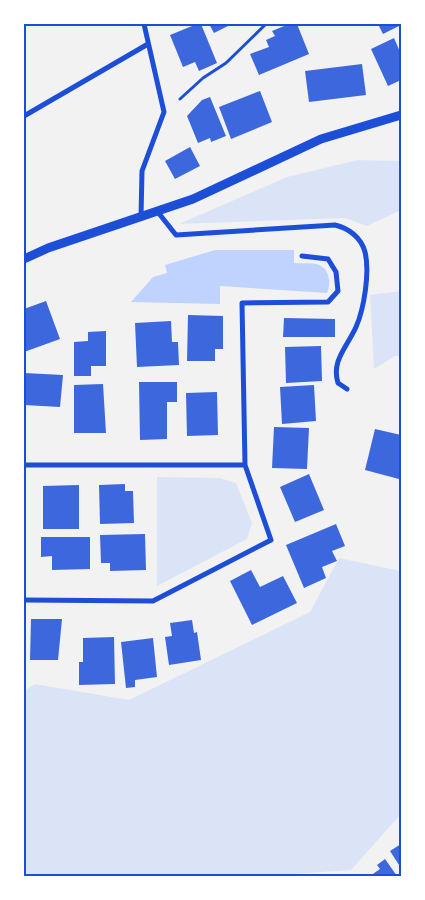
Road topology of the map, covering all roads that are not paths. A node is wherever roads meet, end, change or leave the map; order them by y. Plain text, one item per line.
1 (144, 24) edge
2 (148, 44) junction
3 (401, 115) edge
4 (24, 116) edge
5 (157, 211) junction
6 (141, 217) junction
7 (302, 256) dead end
8 (24, 259) edge
9 (347, 389) dead end
10 (24, 465) edge
11 (245, 465) junction
12 (24, 600) edge

1 - 2 street
2 - 4 street
2 - 6 street
3 - 5 street
5 - 6 street
5 - 9 street
6 - 8 street
7 - 11 street
10 - 11 street
11 - 12 street

